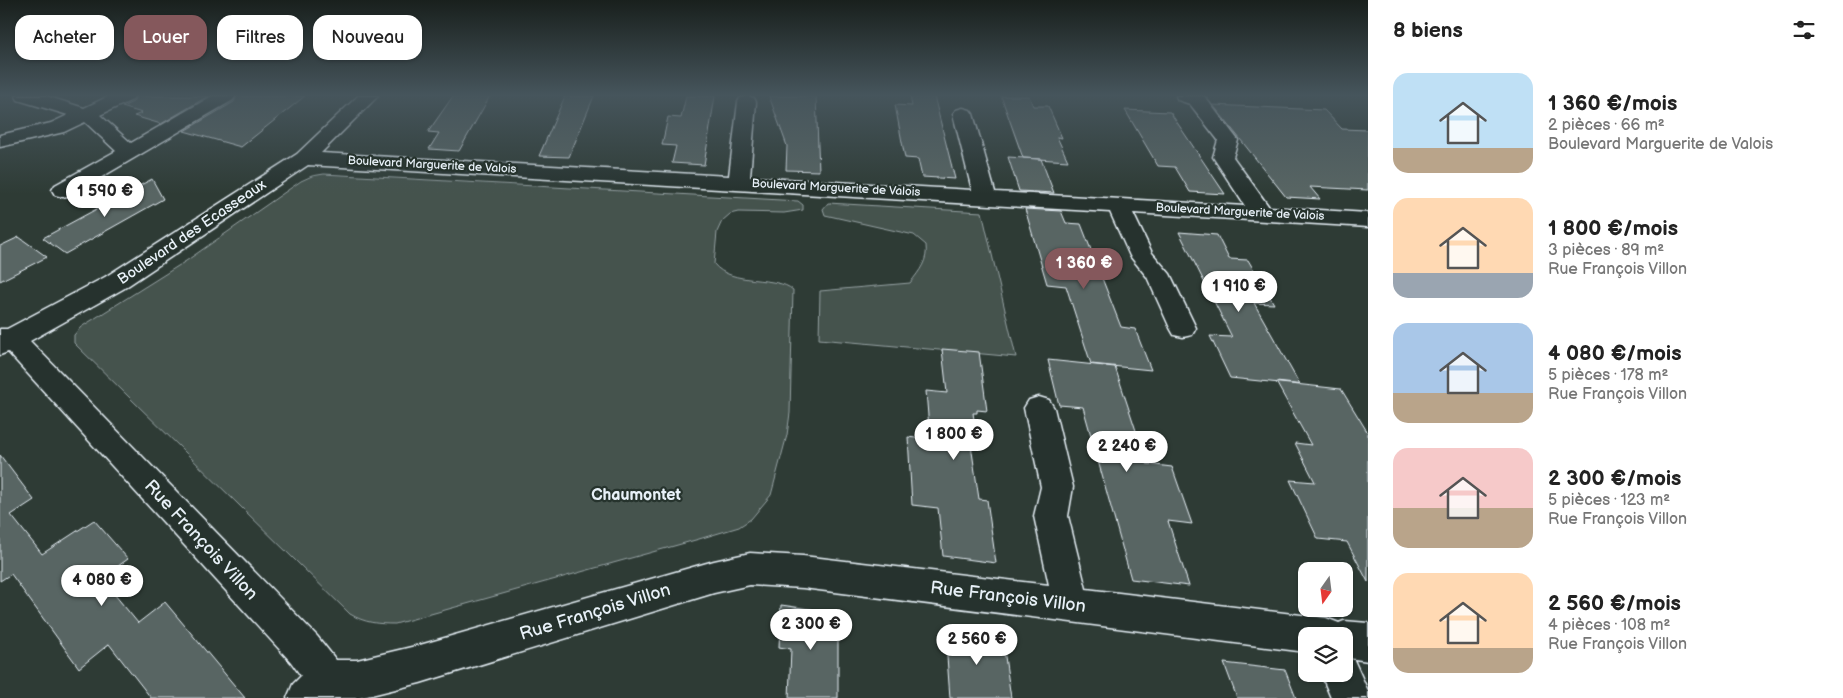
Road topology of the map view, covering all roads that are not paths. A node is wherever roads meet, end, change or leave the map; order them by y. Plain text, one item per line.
1 (55, 129) edge
2 (103, 129) edge
3 (170, 129) edge
4 (335, 129) edge
5 (744, 129) edge
6 (967, 129) edge
7 (1219, 129) edge
8 (0, 141) edge
9 (129, 152) junction
10 (304, 158) junction
11 (738, 182) junction
12 (63, 190) dead end
13 (985, 197) junction
14 (1118, 205) junction
15 (1262, 214) junction
16 (1368, 220) edge
17 (1183, 328) dead end
18 (4, 341) edge
19 (1039, 408) dead end
20 (1070, 604) junction
21 (1298, 633) edge
22 (1353, 640) edge
23 (1368, 642) edge
24 (1344, 682) edge
25 (317, 688) edge
26 (1351, 698) edge

1 - 8 street
2 - 9 street
3 - 9 street
4 - 10 street, Boulevard des Ecasseaux
5 - 11 street
6 - 13 street
7 - 15 street
9 - 12 street
10 - 11 street, Boulevard Marguerite de Valois
10 - 18 street, Boulevard des Ecasseaux
11 - 13 street, Boulevard Marguerite de Valois
13 - 14 street, Boulevard Marguerite de Valois
14 - 15 street, Boulevard Marguerite de Valois
14 - 17 street
15 - 16 street, Boulevard Marguerite de Valois
18 - 25 street, Rue François Villon
19 - 20 street
20 - 21 street, Rue François Villon
20 - 25 street, Rue François Villon
22 - 23 street
24 - 26 street

